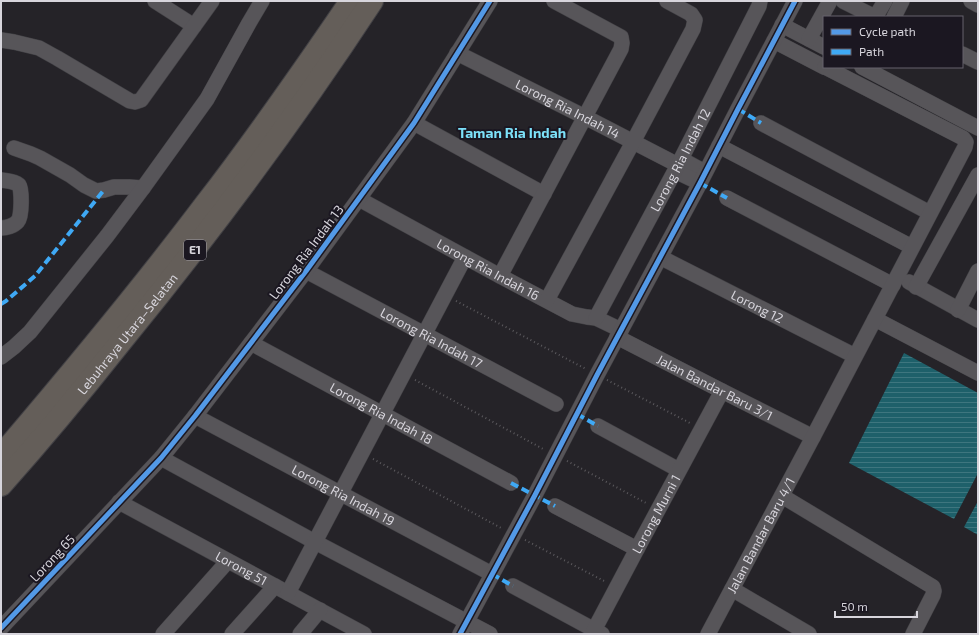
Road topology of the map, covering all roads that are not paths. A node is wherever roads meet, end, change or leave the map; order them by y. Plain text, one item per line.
1 (155, 1) edge
2 (212, 1) edge
3 (262, 1) edge
4 (351, 1) edge
5 (372, 1) edge
6 (490, 1) edge
7 (554, 1) edge
8 (667, 1) edge
9 (760, 1) edge
10 (795, 1) edge
11 (830, 1) edge
12 (844, 1) edge
13 (885, 1) edge
14 (902, 1) edge
15 (971, 1) edge
16 (978, 5) edge
17 (578, 7) edge
18 (894, 16) edge
19 (782, 25) junction
20 (194, 26) junction
21 (809, 39) junction
22 (1, 40) edge
23 (774, 41) junction
24 (823, 46) edge
25 (457, 53) junction
26 (963, 54) edge
27 (978, 62) edge
28 (823, 66) edge
29 (826, 68) edge
30 (866, 68) edge
31 (585, 117) junction
32 (414, 123) junction
33 (761, 123) dead end
34 (978, 128) edge
35 (633, 142) junction
36 (719, 146) junction
37 (14, 148) dead end
38 (678, 165) junction
39 (978, 175) edge
40 (702, 178) junction
41 (1, 180) edge
42 (143, 188) junction
43 (544, 194) junction
44 (727, 198) dead end
45 (360, 199) junction
46 (930, 213) junction
47 (1, 228) edge
48 (912, 247) junction
49 (465, 257) junction
50 (660, 257) junction
51 (306, 271) junction
52 (978, 271) edge
53 (500, 276) junction
54 (895, 280) junction
55 (916, 286) junction
56 (547, 300) junction
57 (958, 310) junction
58 (596, 318) junction
59 (875, 319) junction
60 (978, 320) edge
61 (424, 334) junction
62 (619, 334) junction
63 (252, 343) junction
64 (855, 356) junction
65 (1, 357) edge
66 (978, 373) edge
67 (722, 391) junction
68 (556, 404) dead end
69 (382, 414) junction
70 (195, 416) junction
71 (598, 426) dead end
72 (813, 437) junction
73 (1, 456) edge
74 (161, 458) junction
75 (679, 470) junction
76 (511, 483) dead end
77 (1, 485) edge
78 (340, 494) junction
79 (782, 496) junction
80 (120, 502) junction
81 (555, 506) dead end
82 (315, 542) junction
83 (637, 549) junction
84 (228, 560) junction
85 (492, 574) junction
86 (512, 586) dead end
87 (732, 589) junction
88 (282, 590) junction
89 (320, 610) junction
90 (1, 628) edge
91 (463, 628) edge
92 (596, 633) edge
93 (163, 634) edge
94 (232, 634) edge
95 (300, 634) edge
96 (364, 634) edge
97 (490, 634) edge
98 (708, 634) edge
99 (809, 634) edge
100 (913, 634) edge

1 - 20 street
2 - 20 street
3 - 42 street
4 - 73 highway, Lebuhraya Utara–Selatan / E1
5 - 77 highway, Lebuhraya Utara–Selatan / E1
6 - 25 street, Lorong Ria Indah 13
7 - 17 street
8 - 35 street
9 - 38 street, Lorong Ria Indah 12
10 - 19 street
11 - 21 street
12 - 13 street
14 - 18 street
15 - 16 street
17 - 31 street
19 - 21 street
19 - 23 street
20 - 22 street
21 - 24 street
23 - 28 street
23 - 36 street
25 - 31 street, Lorong Ria Indah 14
25 - 32 street, Lorong Ria Indah 13
26 - 27 street
29 - 46 street, Jalan Bandar Baru 4/1
30 - 34 street
31 - 35 street, Lorong Ria Indah 14
31 - 43 street
32 - 43 street
32 - 45 street, Lorong Ria Indah 13
33 - 46 street
35 - 38 street, Lorong Ria Indah 14
35 - 56 street
36 - 40 street
36 - 48 street
37 - 42 street
38 - 40 street, Lorong Ria Indah 14
38 - 58 street, Lorong Ria Indah 12
39 - 55 street
40 - 50 street
41 - 47 street
42 - 65 street
43 - 53 street
44 - 54 street
45 - 49 street, Lorong Ria Indah 16
45 - 51 street, Lorong Ria Indah 13
46 - 48 street, Jalan Bandar Baru 4/1
48 - 54 street, Jalan Bandar Baru 4/1
49 - 53 street, Lorong Ria Indah 16
49 - 61 street
50 - 62 street
50 - 64 street, Lorong 12
51 - 61 street, Lorong Ria Indah 17
51 - 63 street, Lorong Ria Indah 13
52 - 57 street
53 - 56 street, Lorong Ria Indah 16
54 - 55 street
54 - 59 street, Jalan Bandar Baru 4/1
55 - 57 street
56 - 58 street, Lorong Ria Indah 16
57 - 60 street
58 - 62 street, Lorong Ria Indah 16
59 - 64 street, Jalan Bandar Baru 4/1
59 - 66 street
61 - 68 street, Lorong Ria Indah 17
61 - 69 street
62 - 67 street, Jalan Bandar Baru 3/1
62 - 85 street
63 - 69 street, Lorong Ria Indah 18
63 - 70 street, Lorong Ria Indah 13
64 - 72 street, Jalan Bandar Baru 4/1
67 - 72 street, Jalan Bandar Baru 3/1
67 - 75 street, Lorong Murni 1
69 - 76 street, Lorong Ria Indah 18
69 - 78 street
70 - 74 street, Lorong Ria Indah 13
70 - 78 street, Lorong Ria Indah 19
71 - 75 street
72 - 79 street, Jalan Bandar Baru 4/1
74 - 80 street, Lorong Ria Indah 13
74 - 82 street
75 - 83 street, Lorong Murni 1
78 - 82 street
78 - 85 street, Lorong Ria Indah 19
79 - 87 street, Jalan Bandar Baru 4/1
79 - 100 street
80 - 84 street, Lorong 51
80 - 90 street, Lorong 65
81 - 83 street
82 - 88 street
82 - 91 street
83 - 92 street, Lorong Murni 1
84 - 88 street, Lorong 51
84 - 93 street
85 - 91 street
86 - 92 street
87 - 98 street, Jalan Bandar Baru 4/1
87 - 99 street
88 - 89 street, Lorong 51
88 - 94 street
89 - 95 street
89 - 96 street, Lorong 51
91 - 97 street

